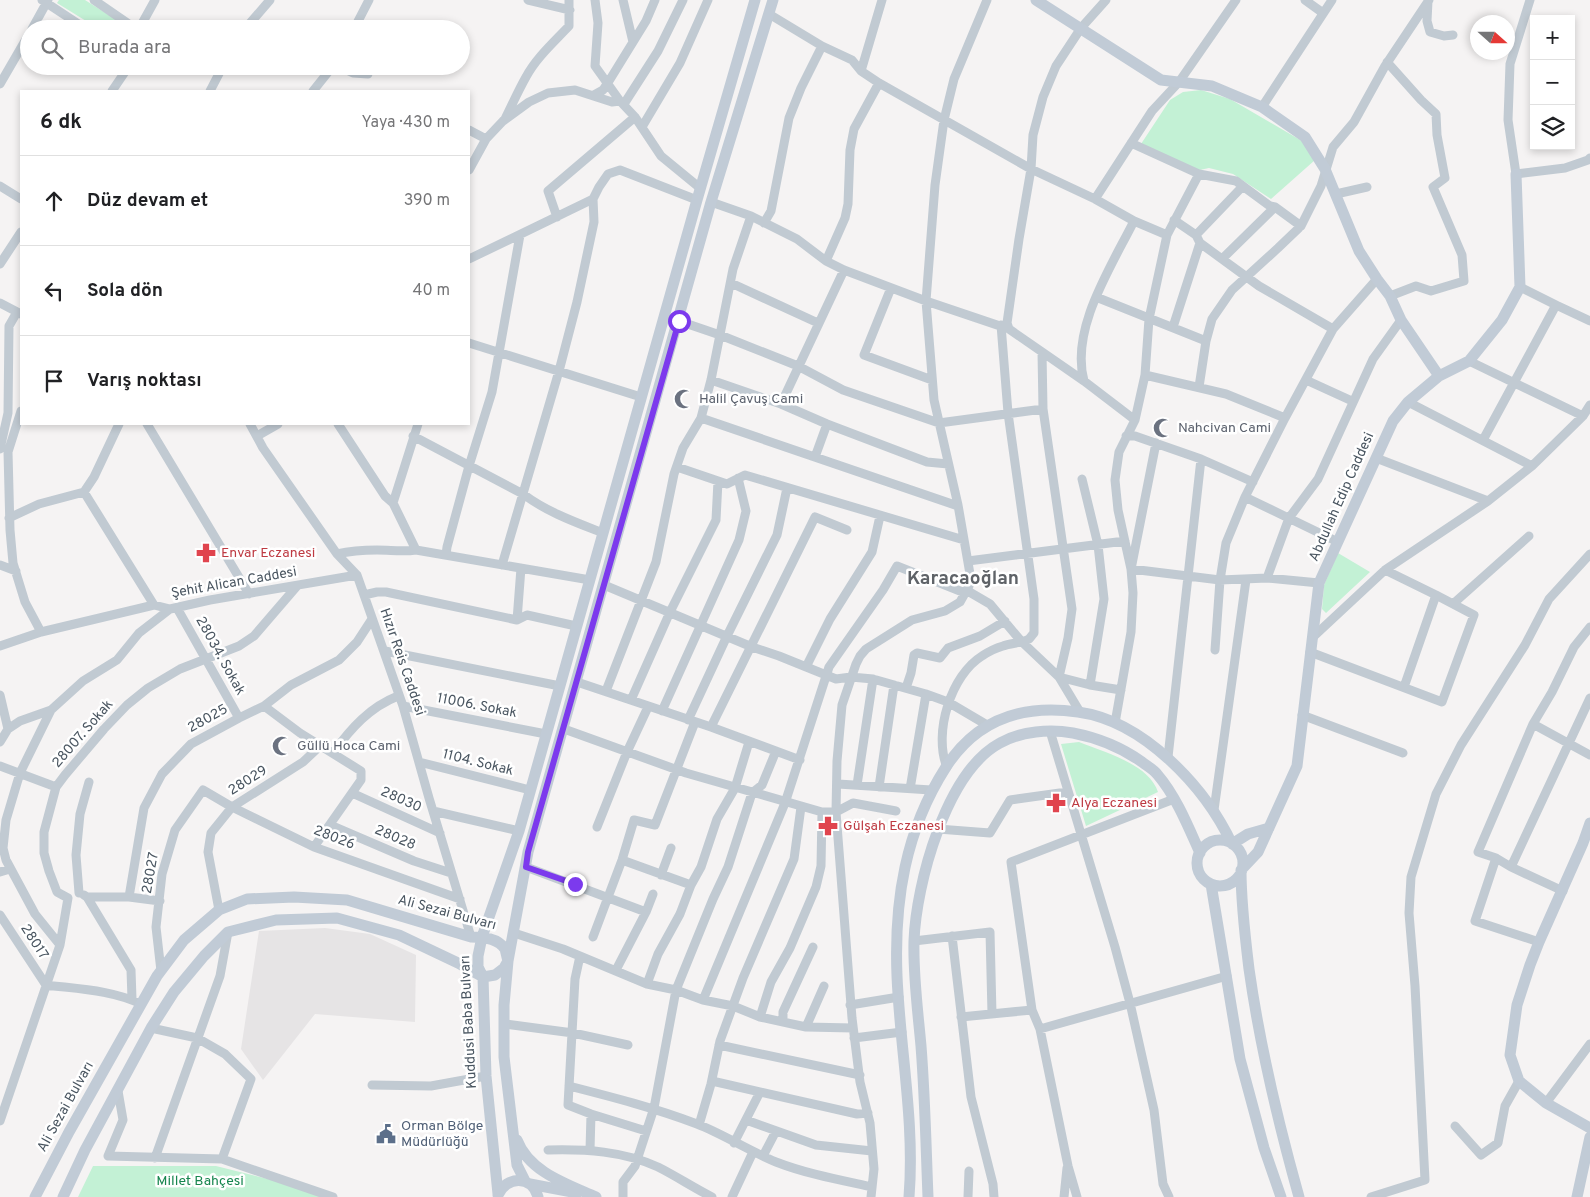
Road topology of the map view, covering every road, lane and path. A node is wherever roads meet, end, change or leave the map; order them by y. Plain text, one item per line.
1 (94, 0) edge
2 (155, 0) edge
3 (270, 0) edge
4 (369, 0) edge
5 (595, 0) edge
6 (624, 0) edge
7 (655, 0) edge
8 (683, 0) edge
9 (708, 0) edge
10 (754, 0) edge
11 (772, 0) edge
12 (882, 0) edge
13 (987, 0) edge
14 (1036, 0) edge
15 (1106, 0) edge
16 (1236, 0) edge
17 (1305, 0) edge
18 (1332, 0) edge
19 (1428, 0) edge
20 (1530, 0) edge
21 (46, 1) edge
22 (534, 1) edge
23 (570, 5) edge
24 (1323, 13) junction
25 (769, 14) junction
26 (36, 20) edge
27 (73, 20) edge
28 (124, 20) edge
29 (143, 20) edge
30 (253, 20) edge
31 (359, 20) edge
32 (1081, 28) junction
33 (1453, 35) dead end
34 (633, 42) junction
35 (822, 46) junction
36 (20, 50) edge
37 (1387, 62) junction
38 (861, 71) junction
39 (123, 75) edge
40 (218, 75) edge
41 (326, 75) edge
42 (1179, 82) junction
43 (607, 83) junction
44 (879, 83) junction
45 (0, 84) edge
46 (113, 90) edge
47 (211, 90) edge
48 (314, 90) edge
49 (594, 95) junction
50 (622, 103) junction
51 (1262, 107) junction
52 (635, 117) junction
53 (944, 120) junction
54 (503, 121) junction
55 (642, 127) junction
56 (470, 131) edge
57 (486, 139) junction
58 (1131, 143) junction
59 (1590, 158) edge
60 (470, 168) edge
61 (1031, 169) junction
62 (1326, 169) junction
63 (1199, 174) junction
64 (1516, 174) junction
65 (0, 186) edge
66 (1244, 186) junction
67 (1367, 187) dead end
68 (700, 188) junction
69 (1336, 194) junction
70 (20, 198) edge
71 (1095, 199) junction
72 (593, 200) junction
73 (697, 200) junction
74 (711, 202) junction
75 (1275, 207) junction
76 (752, 216) junction
77 (557, 217) junction
78 (1174, 220) junction
79 (1134, 221) junction
80 (764, 222) junction
81 (1301, 226) junction
82 (20, 234) edge
83 (520, 235) junction
84 (1167, 235) junction
85 (1198, 239) junction
86 (470, 259) edge
87 (1222, 259) junction
88 (826, 261) junction
89 (0, 264) edge
90 (844, 270) junction
91 (1247, 277) junction
92 (1376, 279) junction
93 (731, 283) junction
94 (1520, 287) junction
95 (891, 288) junction
96 (1390, 296) junction
97 (1096, 297) junction
98 (926, 301) junction
99 (0, 302) edge
100 (1556, 305) junction
101 (19, 313) edge
102 (1149, 319) junction
103 (1401, 320) junction
104 (679, 321) junction
105 (1590, 321) edge
106 (818, 324) junction
107 (1005, 327) junction
108 (1173, 327) junction
109 (1333, 329) junction
110 (720, 335) junction
111 (1206, 341) junction
112 (470, 344) edge
113 (1042, 352) junction
114 (500, 353) junction
115 (1469, 361) junction
116 (798, 366) junction
117 (559, 371) junction
118 (1146, 375) junction
119 (1439, 376) junction
120 (711, 380) junction
121 (932, 380) junction
122 (1306, 380) junction
123 (1084, 381) junction
124 (1515, 383) junction
125 (1199, 387) junction
126 (641, 396) junction
127 (4, 399) edge
128 (1352, 401) junction
129 (1408, 402) junction
130 (781, 404) junction
131 (1590, 405) edge
132 (1043, 409) junction
133 (8, 413) junction
134 (20, 413) edge
135 (1008, 414) junction
136 (1583, 416) junction
137 (701, 418) junction
138 (1285, 418) junction
139 (1135, 420) junction
140 (939, 423) junction
141 (827, 424) junction
142 (119, 425) edge
143 (148, 425) edge
144 (251, 425) edge
145 (276, 425) edge
146 (339, 425) edge
147 (418, 425) edge
148 (257, 436) junction
149 (413, 436) junction
150 (1126, 436) junction
151 (1483, 440) junction
152 (1156, 443) junction
153 (0, 449) edge
154 (815, 457) junction
155 (1376, 458) junction
156 (1201, 459) junction
157 (948, 464) junction
158 (469, 466) junction
159 (1532, 466) junction
160 (677, 467) junction
161 (738, 478) junction
162 (1082, 479) dead end
163 (718, 481) junction
164 (1253, 482) junction
165 (786, 488) junction
166 (84, 492) junction
167 (523, 494) junction
168 (1245, 497) junction
169 (1488, 502) junction
170 (393, 504) junction
171 (958, 506) junction
172 (880, 516) junction
173 (9, 518) junction
174 (1289, 518) junction
175 (847, 530) dead end
176 (603, 533) junction
177 (1529, 536) dead end
178 (964, 540) junction
179 (1125, 541) junction
180 (1338, 542) junction
181 (1098, 545) junction
182 (1064, 549) junction
183 (416, 550) junction
184 (337, 554) junction
185 (1028, 554) junction
186 (1590, 554) edge
187 (446, 555) junction
188 (968, 561) junction
189 (0, 565) edge
190 (502, 565) junction
191 (521, 568) junction
192 (1131, 569) junction
193 (1385, 570) junction
194 (16, 571) junction
195 (358, 575) junction
196 (1188, 577) junction
197 (1267, 578) junction
198 (590, 580) junction
199 (1220, 580) junction
200 (1246, 580) junction
201 (1319, 583) junction
202 (604, 585) junction
203 (297, 586) junction
204 (966, 592) junction
205 (249, 594) junction
206 (364, 595) junction
207 (1436, 595) junction
208 (642, 601) junction
209 (1454, 603) junction
210 (154, 605) junction
211 (174, 609) junction
212 (670, 612) junction
213 (372, 619) junction
214 (517, 620) junction
215 (1006, 621) junction
216 (702, 625) junction
217 (576, 626) junction
218 (1590, 627) edge
219 (41, 632) junction
220 (727, 636) junction
221 (1312, 638) junction
222 (1021, 641) junction
223 (0, 646) edge
224 (752, 647) junction
225 (1215, 650) dead end
226 (385, 651) junction
227 (1310, 652) junction
228 (205, 660) junction
229 (806, 667) junction
230 (827, 675) junction
231 (851, 677) junction
232 (1059, 677) junction
233 (873, 679) junction
234 (577, 682) junction
235 (894, 685) junction
236 (1090, 685) junction
237 (560, 686) junction
238 (1404, 687) junction
239 (906, 688) junction
240 (1121, 690) junction
241 (606, 691) junction
242 (926, 694) junction
243 (0, 695) edge
244 (398, 696) junction
245 (1590, 698) edge
246 (631, 700) junction
247 (948, 702) junction
248 (264, 706) junction
249 (403, 706) junction
250 (648, 707) junction
251 (51, 710) junction
252 (662, 711) junction
253 (1080, 712) junction
254 (1302, 715) junction
255 (239, 718) junction
256 (692, 721) junction
257 (1115, 723) junction
258 (1533, 724) junction
259 (987, 725) junction
260 (711, 727) junction
261 (8, 729) junction
262 (564, 729) junction
263 (1050, 731) junction
264 (546, 734) junction
265 (0, 742) edge
266 (750, 742) junction
267 (1568, 744) junction
268 (320, 746) junction
269 (776, 751) junction
270 (627, 752) junction
271 (333, 753) junction
272 (1403, 754) dead end
273 (1590, 755) edge
274 (1168, 757) junction
275 (800, 760) junction
276 (420, 762) junction
277 (0, 766) edge
278 (947, 766) junction
279 (676, 769) junction
280 (20, 774) junction
281 (89, 782) dead end
282 (838, 784) junction
283 (857, 786) junction
284 (56, 787) junction
285 (879, 787) junction
286 (735, 788) junction
287 (910, 789) junction
288 (203, 790) joint
289 (530, 790) junction
290 (931, 790) junction
291 (1067, 792) junction
292 (352, 793) junction
293 (752, 793) junction
294 (1174, 800) junction
295 (786, 803) junction
296 (232, 807) junction
297 (801, 807) junction
298 (433, 810) junction
299 (1214, 810) junction
300 (896, 811) dead end
301 (822, 812) junction
302 (836, 812) junction
303 (1590, 823) edge
304 (330, 825) junction
305 (597, 827) dead end
306 (1269, 828) junction
307 (938, 829) junction
308 (519, 831) junction
309 (440, 833) junction
310 (1081, 836) junction
311 (1232, 844) junction
312 (314, 846) junction
313 (671, 848) dead end
314 (1200, 853) junction
315 (1496, 858) junction
316 (622, 860) junction
317 (1511, 866) junction
318 (526, 867) junction
319 (10, 869) junction
320 (1241, 870) junction
321 (0, 872) edge
322 (451, 872) junction
323 (661, 875) junction
324 (1211, 884) junction
325 (691, 886) junction
326 (1563, 891) junction
327 (653, 894) dead end
328 (83, 895) junction
329 (129, 897) junction
330 (607, 897) junction
331 (68, 898) junction
332 (460, 899) junction
333 (160, 902) junction
334 (218, 910) junction
335 (646, 912) junction
336 (0, 915) edge
337 (3, 927) edge
338 (228, 932) junction
339 (514, 933) junction
340 (952, 936) junction
341 (477, 937) junction
342 (593, 937) dead end
343 (914, 941) junction
344 (1539, 942) junction
345 (60, 945) junction
346 (813, 947) dead end
347 (580, 956) junction
348 (508, 961) junction
349 (616, 970) junction
350 (161, 971) junction
351 (1227, 976) junction
352 (483, 977) junction
353 (647, 984) junction
354 (46, 985) junction
355 (824, 986) dead end
356 (676, 990) junction
357 (899, 997) junction
358 (703, 1000) junction
359 (136, 1002) junction
360 (1130, 1003) junction
361 (850, 1005) junction
362 (733, 1006) junction
363 (1032, 1010) junction
364 (992, 1014) junction
365 (961, 1017) junction
366 (760, 1018) junction
367 (782, 1022) junction
368 (505, 1024) junction
369 (806, 1027) junction
370 (151, 1028) junction
371 (853, 1028) junction
372 (1040, 1029) junction
373 (902, 1032) junction
374 (573, 1033) junction
375 (197, 1038) junction
376 (854, 1038) junction
377 (1590, 1044) edge
378 (628, 1045) dead end
379 (719, 1045) junction
380 (860, 1075) junction
381 (486, 1076) junction
382 (712, 1081) junction
383 (1519, 1081) junction
384 (372, 1085) dead end
385 (569, 1086) junction
386 (118, 1091) junction
387 (760, 1092) junction
388 (1546, 1102) junction
389 (2, 1108) edge
390 (654, 1108) junction
391 (868, 1113) junction
392 (591, 1114) junction
393 (746, 1120) junction
394 (0, 1121) edge
395 (700, 1125) junction
396 (1455, 1126) dead end
397 (513, 1127) junction
398 (1590, 1128) edge
399 (776, 1130) junction
400 (646, 1131) junction
401 (1590, 1137) edge
402 (734, 1143) junction
403 (548, 1150) dead end
404 (590, 1150) junction
405 (872, 1151) junction
406 (753, 1152) junction
407 (763, 1156) junction
408 (155, 1158) junction
409 (222, 1159) junction
410 (636, 1160) junction
411 (1068, 1166) junction
412 (969, 1171) dead end
413 (527, 1182) junction
414 (872, 1187) junction
415 (498, 1196) edge
416 (35, 1197) edge
417 (63, 1197) edge
418 (333, 1197) edge
419 (538, 1197) edge
420 (595, 1197) edge
421 (623, 1197) edge
422 (712, 1197) edge
423 (732, 1197) edge
424 (871, 1197) edge
425 (909, 1197) edge
426 (928, 1197) edge
427 (968, 1197) edge
428 (994, 1197) edge
429 (1064, 1197) edge
430 (1078, 1197) edge
431 (1169, 1197) edge
432 (1281, 1197) edge
433 (1299, 1197) edge
434 (1371, 1197) edge
435 (1577, 1197) edge

1 - 28 street
2 - 29 street
3 - 30 street
4 - 31 street
5 - 43 street
6 - 34 street
7 - 34 street
8 - 50 street
9 - 55 street
10 - 68 main road, Kuddusi Baba Bulvarı
11 - 25 main road
12 - 38 street
13 - 53 street
14 - 32 main road
15 - 32 street
16 - 42 street
17 - 24 street
18 - 24 street
19 - 33 street
19 - 37 street
20 - 64 street
21 - 26 street
21 - 27 street
22 - 23 street
23 - 54 street
24 - 51 street
25 - 35 street
25 - 74 main road
32 - 42 main road
32 - 61 street
34 - 43 street
35 - 38 street
35 - 80 street
36 - 45 street
37 - 62 street
37 - 96 street
38 - 44 street
39 - 46 street
40 - 47 street
41 - 48 street
42 - 51 main road
42 - 58 street
43 - 49 street
43 - 50 street
44 - 53 street
44 - 88 street
49 - 50 street
49 - 54 street
50 - 52 street
51 - 62 main road
52 - 55 street
52 - 77 street
53 - 61 street
53 - 98 street
54 - 57 street
55 - 68 street
56 - 57 street
57 - 60 street
58 - 63 street
58 - 71 street
59 - 64 street
61 - 71 street
61 - 107 street
62 - 69 main road
62 - 81 street
63 - 66 street
63 - 78 street
64 - 94 main road
65 - 70 street
66 - 75 street
66 - 85 street
67 - 69 street
68 - 73 main road, Kuddusi Baba Bulvarı
69 - 92 main road
71 - 79 street
72 - 73 street
72 - 77 street
72 - 117 street
73 - 126 main road, Kuddusi Baba Bulvarı
74 - 76 street
74 - 104 main road
75 - 81 street
75 - 87 street
76 - 80 street
76 - 93 street
77 - 83 street
78 - 84 street
78 - 85 street
79 - 84 street
79 - 97 street
80 - 88 street
81 - 91 street
82 - 89 street
83 - 86 street
83 - 114 street
84 - 102 street
85 - 87 street
85 - 108 street
87 - 91 street
88 - 90 street
90 - 95 street
90 - 106 street
91 - 109 street
91 - 111 street
92 - 96 main road
92 - 109 street
93 - 106 street
93 - 110 street
94 - 100 street
94 - 115 main road, Abdullah Edip Caddesi
95 - 98 street
95 - 121 street
96 - 103 main road
97 - 102 street
97 - 123 street
98 - 107 street
98 - 121 street
99 - 101 street
100 - 105 street
100 - 124 street
101 - 127 street
102 - 108 street
102 - 118 street
103 - 119 main road
103 - 128 street
104 - 110 street
104 - 202 main road
106 - 116 street
107 - 113 street
107 - 135 street
108 - 111 street
109 - 122 street
110 - 116 street
110 - 120 street
111 - 125 street
112 - 114 street
113 - 123 street
113 - 132 street
114 - 117 street
114 - 158 street
115 - 119 main road, Abdullah Edip Caddesi
115 - 124 street
116 - 130 street
116 - 140 street
117 - 126 street
117 - 167 street
118 - 125 street
118 - 139 street
119 - 129 main road, Abdullah Edip Caddesi
120 - 130 street
120 - 137 street
121 - 140 street
122 - 128 street
122 - 138 street
123 - 139 street
124 - 136 street
124 - 151 street
125 - 138 street
126 - 176 main road, Kuddusi Baba Bulvarı
127 - 133 street
128 - 174 street
129 - 151 street
129 - 155 main road, Abdullah Edip Caddesi
130 - 141 street
131 - 136 street
132 - 135 street
132 - 182 street
133 - 134 street
133 - 153 street
134 - 173 street
135 - 140 street
135 - 185 street
136 - 159 street
137 - 154 street
137 - 160 street
138 - 164 street
139 - 150 street
140 - 157 street
141 - 154 street
141 - 157 street
142 - 166 street
143 - 205 street
144 - 148 street, Hızır Reis Caddesi
145 - 148 street
146 - 170 street
147 - 149 street
148 - 184 street, Hızır Reis Caddesi
149 - 158 street
149 - 170 street
150 - 152 street
150 - 179 street
151 - 159 street
152 - 156 street
152 - 192 street
154 - 171 street
155 - 169 street
155 - 180 main road, Abdullah Edip Caddesi
156 - 164 street
156 - 196 street
157 - 171 street
158 - 167 street
158 - 187 street
159 - 169 street
160 - 163 street
160 - 208 street
161 - 163 street
161 - 165 street
161 - 216 street
162 - 181 street
163 - 212 street
164 - 168 street
165 - 172 street
165 - 220 street
166 - 173 street
166 - 210 street
167 - 176 street
167 - 190 street
168 - 174 street
168 - 199 street
169 - 193 street
170 - 183 street
171 - 178 street
172 - 178 street
172 - 229 street
173 - 194 street
174 - 180 street
174 - 197 street
175 - 224 street
176 - 198 main road, Kuddusi Baba Bulvarı
177 - 209 street
178 - 188 street
179 - 181 street
179 - 192 street
180 - 201 main road, Abdullah Edip Caddesi
181 - 182 street
181 - 236 street
182 - 185 street
182 - 232 street
183 - 184 street
183 - 187 street
184 - 195 street, Hızır Reis Caddesi
185 - 188 street
185 - 222 street
186 - 434 street
187 - 190 street
188 - 204 street
189 - 194 street
190 - 191 street
191 - 198 street
191 - 214 street
192 - 196 street
192 - 240 street
193 - 207 street
193 - 221 street
194 - 219 street
195 - 203 street, Şehit Alican Caddesi
195 - 206 street, Hızır Reis Caddesi
196 - 199 street
196 - 274 street
197 - 200 street
197 - 201 street
198 - 217 main road, Kuddusi Baba Bulvarı
199 - 200 street
199 - 225 street
200 - 299 street
201 - 221 main road, Abdullah Edip Caddesi
202 - 208 street
202 - 234 main road
203 - 205 street, Şehit Alican Caddesi
203 - 228 street, 28007. Sokak
204 - 215 street
204 - 230 street
204 - 231 street
205 - 211 street, Şehit Alican Caddesi
206 - 213 street, Hızır Reis Caddesi
206 - 214 street
207 - 209 street
207 - 238 street
208 - 212 street
208 - 241 street
209 - 238 street
210 - 211 street, Şehit Alican Caddesi
210 - 219 street, Şehit Alican Caddesi
211 - 228 street, 28034. Sokak
211 - 251 street
212 - 216 street
212 - 246 street
213 - 226 street, Hızır Reis Caddesi
213 - 248 street, 28025
214 - 217 street
215 - 222 street
215 - 239 street
216 - 220 street
216 - 252 street
217 - 237 main road, Kuddusi Baba Bulvarı
218 - 258 street
219 - 223 street, Şehit Alican Caddesi
220 - 224 street
220 - 256 street
221 - 227 main road, Abdullah Edip Caddesi
222 - 232 street
222 - 247 street
224 - 229 street
224 - 260 street
226 - 237 street
226 - 244 street, Hızır Reis Caddesi
227 - 238 street
227 - 254 main road, Abdullah Edip Caddesi
228 - 255 street, 28034. Sokak
228 - 284 street, 28007. Sokak
229 - 230 street
230 - 231 street
230 - 275 street
231 - 233 street
231 - 282 street
232 - 236 street
232 - 253 street
233 - 235 street
233 - 283 street
234 - 241 street
234 - 262 main road
235 - 239 street
235 - 285 street
236 - 240 street
237 - 264 main road, Kuddusi Baba Bulvarı
239 - 242 street
240 - 257 street
241 - 246 street
242 - 247 street
242 - 287 street
243 - 261 street
244 - 249 street, Hızır Reis Caddesi
244 - 271 street
245 - 267 street
246 - 250 street
247 - 259 street
247 - 278 street
248 - 255 street, 28025
248 - 268 street
249 - 264 street, 11006. Sokak
249 - 276 street, Hızır Reis Caddesi
250 - 252 street
250 - 270 street
251 - 261 street
251 - 280 street
252 - 256 street
253 - 257 main road
253 - 259 main road
254 - 272 street
254 - 306 main road, Abdullah Edip Caddesi
255 - 329 street, 28025
256 - 260 street
256 - 279 street
257 - 274 main road
258 - 267 street
258 - 315 street
259 - 278 main road
260 - 266 street
261 - 265 street
262 - 270 street
262 - 318 main road
263 - 291 street
263 - 294 main road
263 - 307 main road
264 - 289 main road, Kuddusi Baba Bulvarı
266 - 269 street
266 - 286 street
267 - 273 street
267 - 317 street
268 - 271 street
268 - 296 street, 28029
269 - 275 street
269 - 293 street
270 - 279 street
270 - 305 street
271 - 292 street
274 - 299 main road
275 - 295 street
276 - 289 street, 1104. Sokak
276 - 298 street, Hızır Reis Caddesi
277 - 280 street
278 - 290 main road
279 - 286 street
279 - 316 street
280 - 284 street
280 - 319 street
281 - 328 street
282 - 283 street
282 - 302 street
283 - 285 street
284 - 331 street, 28007. Sokak
285 - 287 street
286 - 293 street
286 - 325 street
287 - 290 street
288 - 296 street, 28026
288 - 333 street, 28027
289 - 308 main road, Kuddusi Baba Bulvarı
290 - 357 main road
291 - 307 street
291 - 310 street
292 - 304 street
292 - 309 street, 28030
293 - 295 street
293 - 356 street
294 - 310 street
294 - 314 main road
295 - 297 street
295 - 358 street
296 - 312 street, 28026
296 - 334 street, 28029
297 - 301 street
297 - 362 street
298 - 308 street
298 - 309 street, Hızır Reis Caddesi
299 - 311 main road
300 - 302 street
301 - 302 street
301 - 366 street
302 - 361 street
303 - 326 main road
304 - 312 street
304 - 322 street, 28028
306 - 311 main road
306 - 320 main road, Abdullah Edip Caddesi
307 - 343 main road
308 - 341 main road, Kuddusi Baba Bulvarı
309 - 322 street, Hızır Reis Caddesi
310 - 360 street
310 - 363 street
311 - 314 main road
311 - 320 main road
312 - 332 street, 28026
313 - 323 street
314 - 324 main road
315 - 317 street
315 - 344 street
316 - 323 street
316 - 330 street
317 - 326 street
318 - 330 street
318 - 339 main road
319 - 321 street
319 - 345 street
320 - 324 main road
320 - 433 main road
322 - 332 street, Hızır Reis Caddesi
323 - 325 street
324 - 351 main road
325 - 353 street
326 - 344 main road
327 - 335 street
328 - 329 street
328 - 331 street
328 - 359 street
329 - 333 street
330 - 335 street
330 - 342 street
331 - 345 street
332 - 341 street, Hızır Reis Caddesi
333 - 350 street, 28027
334 - 341 main road, Ali Sezai Bulvarı
334 - 350 main road, Ali Sezai Bulvarı
335 - 349 street
336 - 337 street, 28017
337 - 354 street, 28017
338 - 352 main road
338 - 370 main road
338 - 375 street
339 - 347 street
339 - 348 main road
340 - 343 street
340 - 364 street
340 - 365 street
341 - 348 main road, Ali Sezai Bulvarı
341 - 352 main road, Kuddusi Baba Bulvarı
343 - 426 main road
344 - 383 main road
345 - 354 street
346 - 367 street
347 - 349 street
347 - 374 street
348 - 352 main road
348 - 368 main road
349 - 353 street
350 - 359 main road, Ali Sezai Bulvarı
351 - 360 street
351 - 432 main road
352 - 381 main road, Kuddusi Baba Bulvarı
353 - 356 street
354 - 359 street
354 - 389 street
355 - 369 street
356 - 358 street
356 - 390 street
357 - 361 street
357 - 373 main road
358 - 362 street
359 - 416 main road, Ali Sezai Bulvarı
360 - 372 street
360 - 431 street
361 - 371 street
362 - 366 street
362 - 379 street
363 - 364 street
363 - 372 street
364 - 365 street
365 - 428 street
366 - 367 street
367 - 369 street
368 - 374 street
368 - 397 main road
369 - 371 street
370 - 375 street
370 - 386 main road
371 - 376 street
372 - 411 street
373 - 376 street
373 - 425 main road
374 - 378 street
374 - 385 street
375 - 408 street
375 - 409 street
376 - 380 street
377 - 388 street
379 - 380 street
379 - 382 street
380 - 391 street
381 - 384 street
381 - 415 main road, Kuddusi Baba Bulvarı
382 - 387 street
382 - 395 street
383 - 388 main road
383 - 396 street
385 - 390 street
385 - 392 street
386 - 408 street
386 - 417 main road
387 - 391 street
387 - 393 street
388 - 398 main road
389 - 394 street
390 - 395 street
390 - 400 street
391 - 405 street
392 - 400 street
392 - 404 street
393 - 399 street
393 - 402 street
395 - 402 street
397 - 413 main road
397 - 420 main road
399 - 405 street
399 - 407 street
400 - 410 street
401 - 435 main road
402 - 406 street
403 - 404 street
404 - 410 street
405 - 414 street
406 - 407 street
406 - 423 street
407 - 414 street
408 - 409 street
409 - 418 street
410 - 421 street
410 - 422 street
411 - 429 street
411 - 430 street
412 - 427 street
413 - 415 main road
413 - 419 main road
413 - 420 main road
414 - 424 street

